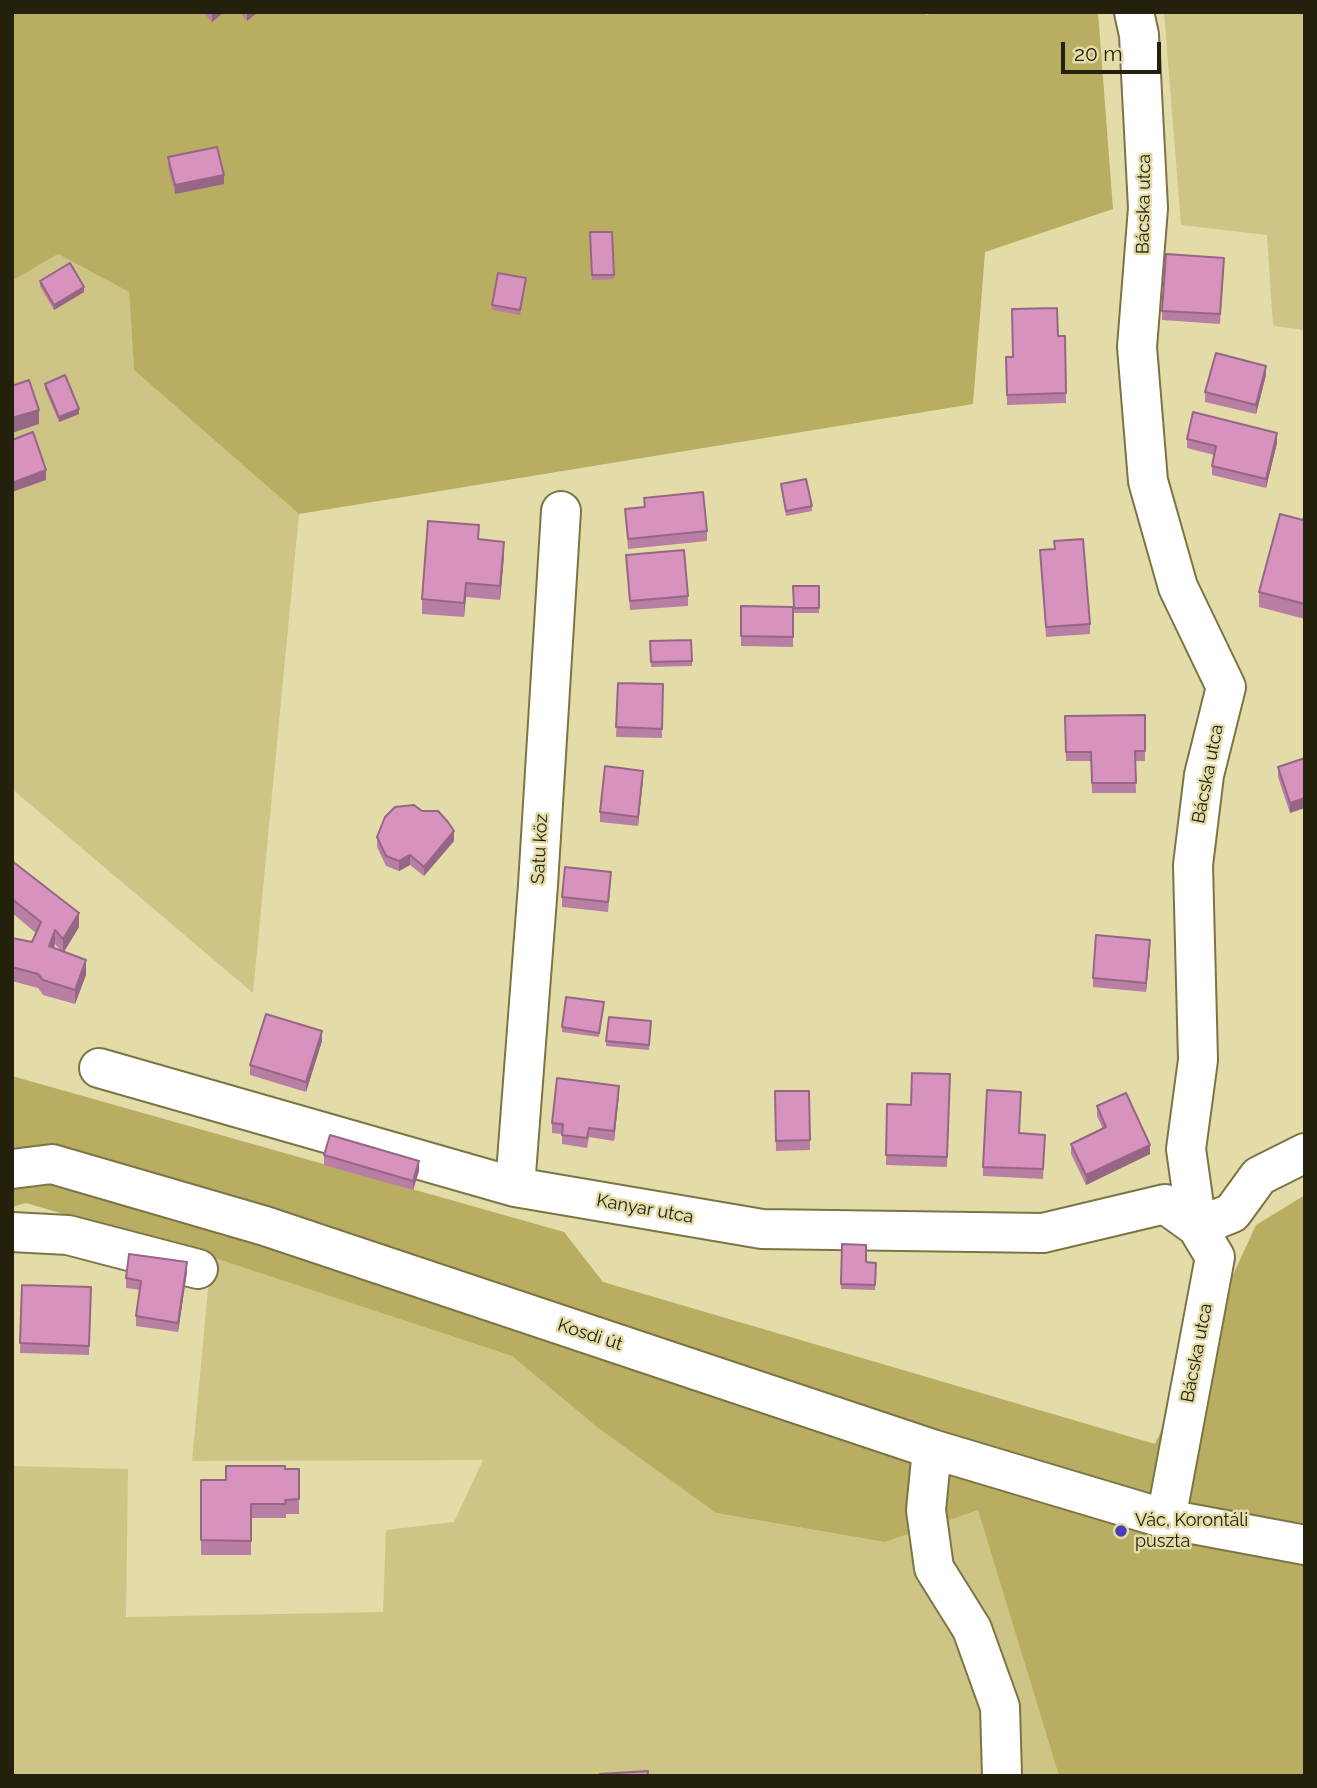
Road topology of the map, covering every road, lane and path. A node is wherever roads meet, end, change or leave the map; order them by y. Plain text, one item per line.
1 (1134, 20) edge
2 (561, 511) dead end
3 (99, 1068) dead end
4 (1305, 1153) edge
5 (12, 1169) edge
6 (515, 1187) junction
7 (1197, 1227) junction
8 (12, 1232) edge
9 (198, 1269) dead end
10 (932, 1449) junction
11 (1166, 1519) junction
12 (1305, 1545) edge
13 (1002, 1776) edge

1 - 7 street, Bácska utca
2 - 6 street, Satu köz
3 - 6 street, Kanyar utca
4 - 7 street
5 - 10 street, Kosdi út
6 - 7 street, Kanyar utca
7 - 11 street, Bácska utca
8 - 9 street
10 - 11 street, Kosdi út
10 - 13 street
11 - 12 street, Kosdi út

